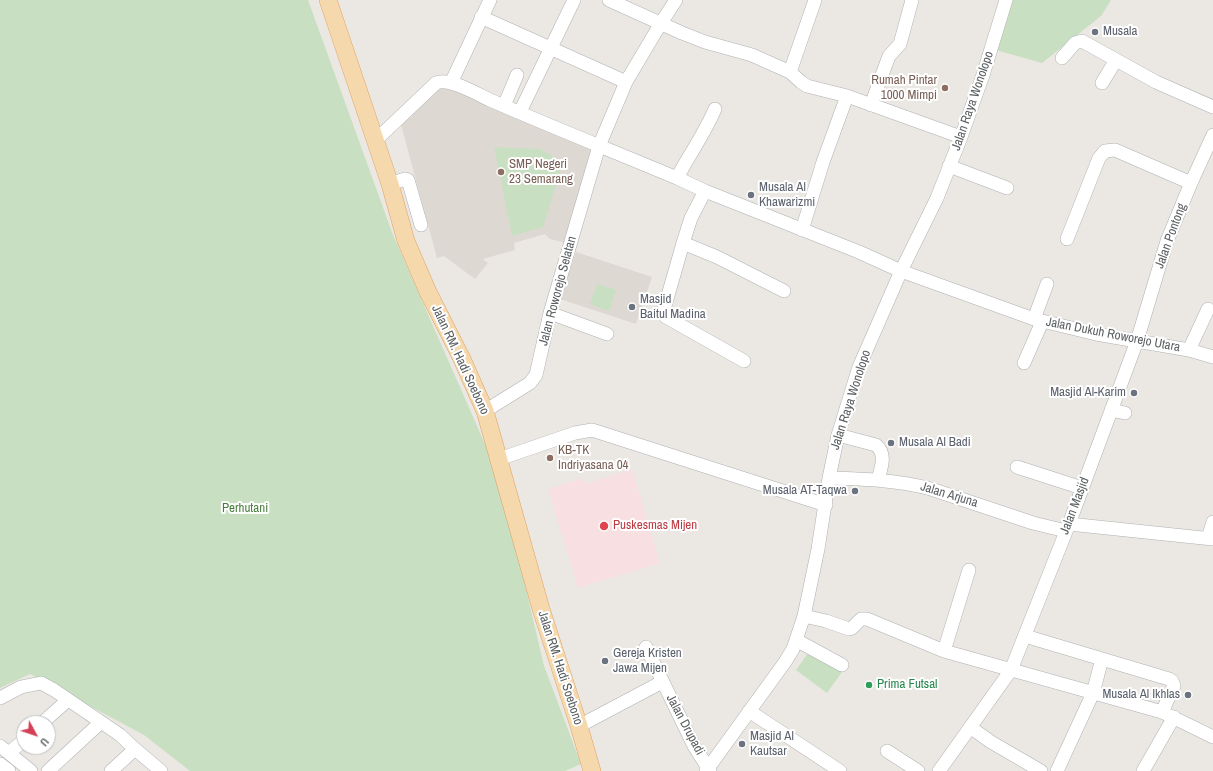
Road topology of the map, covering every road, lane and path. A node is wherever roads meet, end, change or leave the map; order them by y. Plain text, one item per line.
1 (328, 0) edge
2 (490, 0) edge
3 (574, 0) edge
4 (609, 0) edge
5 (676, 0) edge
6 (815, 0) edge
7 (912, 0) edge
8 (1006, 0) edge
9 (481, 17) junction
10 (661, 23) junction
11 (551, 49) junction
12 (1062, 58) dead end
13 (1116, 60) junction
14 (790, 72) junction
15 (517, 75) dead end
16 (626, 82) junction
17 (451, 83) junction
18 (1102, 83) dead end
19 (847, 96) junction
20 (871, 104) junction
21 (504, 106) junction
22 (1213, 106) edge
23 (714, 109) dead end
24 (520, 112) junction
25 (1213, 135) edge
26 (961, 137) junction
27 (376, 140) junction
28 (599, 146) junction
29 (949, 166) junction
30 (677, 178) junction
31 (1190, 183) junction
32 (390, 184) junction
33 (1007, 188) dead end
34 (705, 191) junction
35 (421, 225) dead end
36 (802, 230) junction
37 (1067, 239) dead end
38 (683, 243) junction
39 (901, 271) junction
40 (1047, 284) dead end
41 (784, 291) dead end
42 (1208, 308) dead end
43 (550, 313) junction
44 (1038, 320) junction
45 (607, 334) dead end
46 (1137, 341) junction
47 (1189, 350) junction
48 (1213, 357) edge
49 (744, 361) dead end
50 (1024, 363) dead end
51 (1111, 410) junction
52 (485, 411) junction
53 (1125, 413) dead end
54 (838, 434) junction
55 (499, 459) junction
56 (1017, 467) dead end
57 (829, 478) junction
58 (878, 480) junction
59 (1082, 488) junction
60 (826, 505) junction
61 (1213, 522) edge
62 (1067, 528) junction
63 (1211, 539) edge
64 (969, 570) dead end
65 (804, 616) junction
66 (1025, 636) junction
67 (796, 640) junction
68 (646, 647) dead end
69 (944, 651) junction
70 (1102, 659) junction
71 (842, 665) dead end
72 (1011, 670) junction
73 (662, 682) junction
74 (1093, 693) junction
75 (0, 698) edge
76 (68, 700) junction
77 (749, 711) junction
78 (51, 715) edge
79 (1168, 715) junction
80 (101, 722) junction
81 (579, 726) junction
82 (970, 727) junction
83 (1213, 737) edge
84 (16, 744) edge
85 (4, 749) edge
86 (135, 749) junction
87 (887, 751) dead end
88 (0, 764) edge
89 (708, 770) edge
90 (1036, 770) edge
91 (9, 771) edge
92 (31, 771) edge
93 (48, 771) edge
94 (111, 771) edge
95 (161, 771) edge
96 (592, 771) edge
97 (840, 771) edge
98 (918, 771) edge
99 (939, 771) edge
100 (1057, 771) edge
101 (1143, 771) edge

1 - 27 main road, Jalan RM. Hadi Soebono
2 - 9 street
3 - 11 street
4 - 10 street
5 - 10 street, Jalan Roworejo Selatan
6 - 14 street
7 - 20 street
8 - 26 street, Jalan Raya Wonolopo
9 - 11 street
9 - 17 street
10 - 14 street
10 - 16 street, Jalan Roworejo Selatan
11 - 16 street
11 - 24 street
12 - 13 street
13 - 18 street
13 - 22 street
14 - 19 street
15 - 21 street
16 - 28 street, Jalan Roworejo Selatan
17 - 21 street
17 - 27 street
19 - 20 street
19 - 36 street
20 - 26 street
21 - 24 street
23 - 30 street
24 - 28 street
25 - 31 street, Jalan Pontong
26 - 29 street, Jalan Raya Wonolopo
27 - 32 main road, Jalan RM. Hadi Soebono
28 - 30 street
28 - 43 street, Jalan Roworejo Selatan
29 - 33 street
29 - 39 street, Jalan Raya Wonolopo
30 - 34 street
31 - 37 street
31 - 46 street, Jalan Pontong
32 - 35 street
32 - 52 main road, Jalan RM. Hadi Soebono
34 - 36 street
34 - 38 street
36 - 39 street
38 - 41 street
38 - 49 street
39 - 44 street, Jalan Dukuh Roworejo Utara
39 - 54 street, Jalan Raya Wonolopo
40 - 44 street
42 - 47 street
43 - 45 street
43 - 52 street, Jalan Roworejo Selatan
44 - 46 street, Jalan Dukuh Roworejo Utara
44 - 50 street
46 - 47 street, Jalan Dukuh Roworejo Utara
46 - 51 street, Jalan Masjid
47 - 48 street, Jalan Dukuh Roworejo Utara
51 - 53 street
51 - 59 street, Jalan Masjid
52 - 55 main road, Jalan RM. Hadi Soebono
54 - 57 street, Jalan Raya Wonolopo
54 - 58 street
55 - 60 street
55 - 81 main road, Jalan RM. Hadi Soebono
56 - 59 street
57 - 58 street, Jalan Arjuna
57 - 60 street, Jalan Raya Wonolopo
58 - 62 street, Jalan Arjuna
59 - 62 street, Jalan Masjid
60 - 65 street, Jalan Raya Wonolopo
61 - 63 street
62 - 63 street, Jalan Arjuna
62 - 66 street, Jalan Masjid
64 - 69 street
65 - 67 street, Jalan Raya Wonolopo
65 - 69 street
66 - 70 street
66 - 72 street, Jalan Masjid
67 - 71 street
67 - 77 street, Jalan Raya Wonolopo
68 - 73 street, Jalan Drupadi
69 - 72 street
70 - 74 street
70 - 79 street
72 - 74 street
72 - 82 street, Jalan Masjid
73 - 81 street, Jalan Drupadi
73 - 89 street, Jalan Drupadi
74 - 79 street
74 - 100 street
75 - 76 street
76 - 78 street
76 - 80 street
77 - 89 street, Jalan Raya Wonolopo
77 - 97 street
79 - 83 street
79 - 101 street
80 - 86 street
80 - 93 street
81 - 96 main road, Jalan RM. Hadi Soebono
82 - 90 street
82 - 99 street, Jalan Masjid
84 - 85 street
85 - 92 street
86 - 94 street
86 - 95 street
87 - 98 street
88 - 91 street

